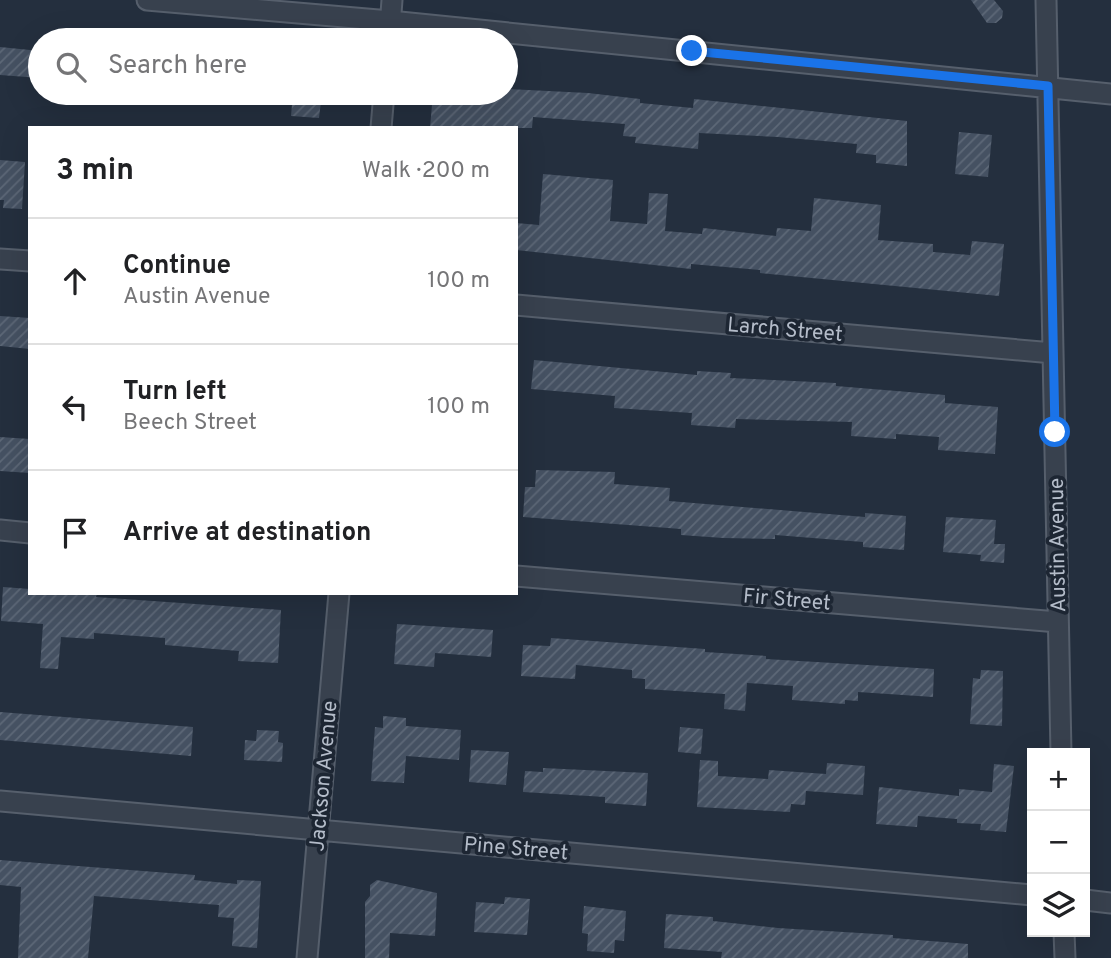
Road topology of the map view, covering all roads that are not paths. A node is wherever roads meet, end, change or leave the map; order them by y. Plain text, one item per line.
1 (147, 0) edge
2 (392, 0) edge
3 (1046, 0) edge
4 (366, 28) edge
5 (389, 28) edge
6 (518, 42) edge
7 (1048, 86) junction
8 (1111, 94) edge
9 (383, 105) edge
10 (381, 126) edge
11 (0, 259) edge
12 (28, 261) edge
13 (518, 305) edge
14 (1053, 353) junction
15 (0, 530) edge
16 (28, 533) edge
17 (518, 576) edge
18 (339, 595) edge
19 (1058, 622) junction
20 (1061, 748) edge
21 (0, 801) edge
22 (318, 830) junction
23 (1027, 895) edge
24 (1090, 901) edge
25 (1111, 903) edge
26 (1064, 937) edge
27 (307, 958) edge
28 (1065, 958) edge

1 - 4 street
2 - 5 street
3 - 7 street, Austin Avenue
6 - 7 street
7 - 8 street
7 - 14 street, Austin Avenue
9 - 10 street
11 - 12 street
13 - 14 street, Larch Street
14 - 19 street, Austin Avenue
15 - 16 street
17 - 19 street, Fir Street
18 - 22 street, Jackson Avenue
19 - 20 street, Austin Avenue
21 - 22 street, Pine Street
22 - 23 street, Pine Street
22 - 27 street, Jackson Avenue
24 - 25 street
26 - 28 street

